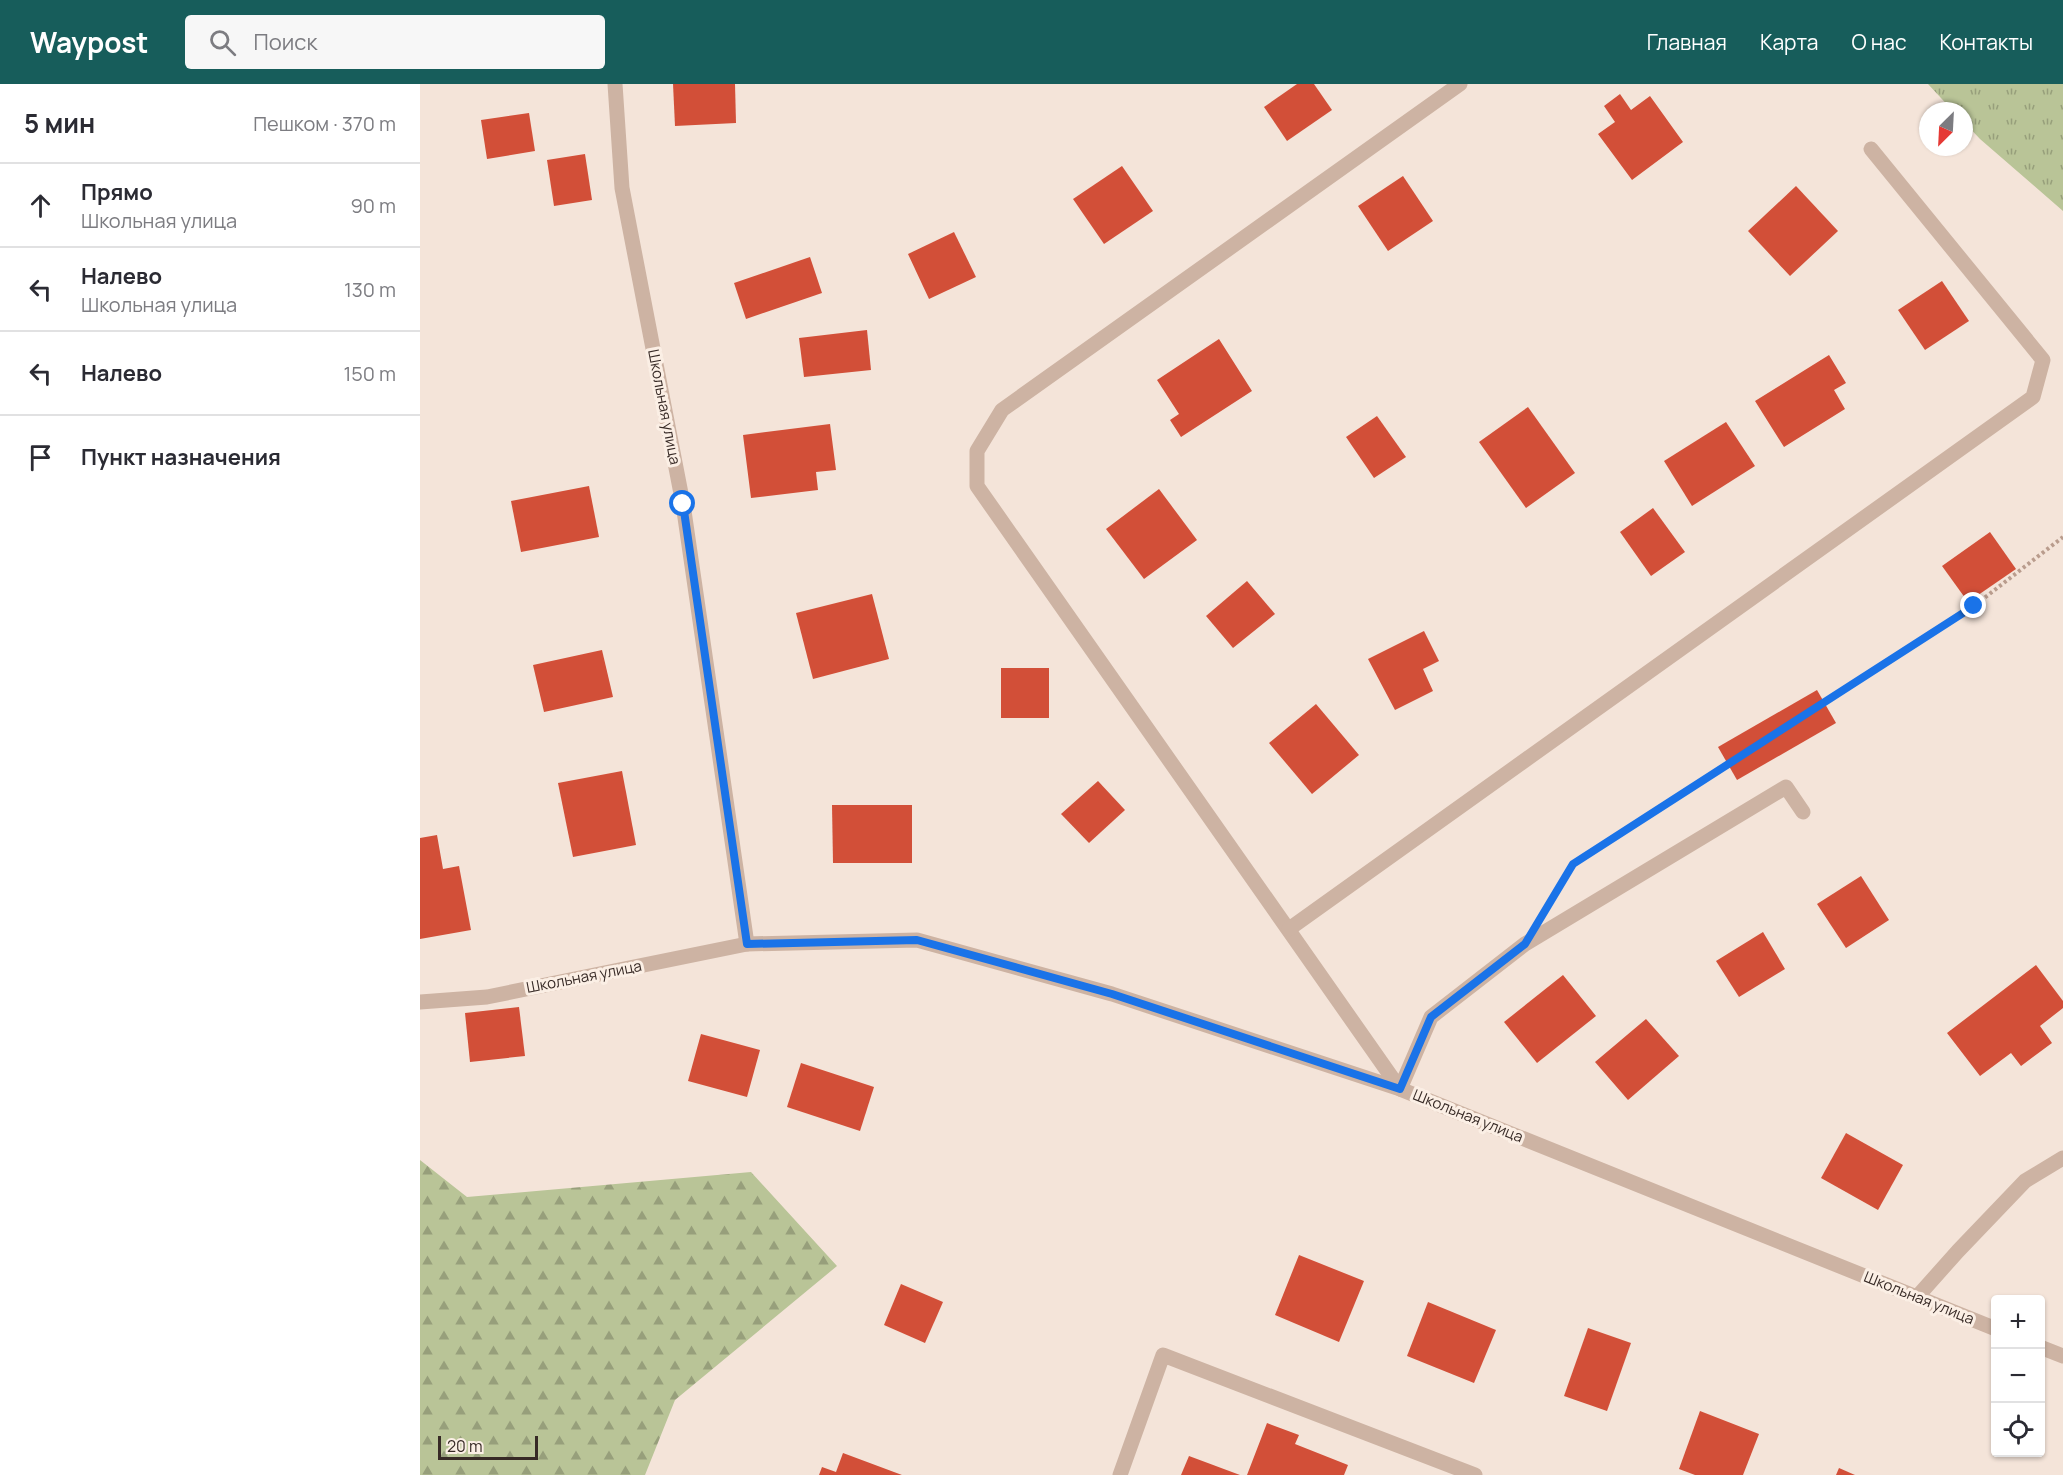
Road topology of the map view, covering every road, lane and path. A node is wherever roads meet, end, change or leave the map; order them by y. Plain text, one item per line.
1 (615, 84) edge
2 (1460, 84) edge
3 (1871, 148) dead end
4 (2063, 537) edge
5 (1803, 812) dead end
6 (1549, 904) dead end
7 (1288, 929) junction
8 (747, 944) junction
9 (420, 1002) edge
10 (1400, 1089) junction
11 (2063, 1158) edge
12 (1917, 1297) junction
13 (1991, 1327) edge
14 (2045, 1349) edge
15 (2063, 1356) edge
16 (1120, 1475) edge
17 (1475, 1475) edge

1 - 8 street, Школьная улица
2 - 7 street
3 - 7 street
4 - 6 path
5 - 10 street
7 - 10 street
8 - 9 street, Школьная улица
8 - 10 street, Школьная улица
10 - 12 street, Школьная улица
11 - 12 street
12 - 13 street, Школьная улица
14 - 15 street
16 - 17 street

